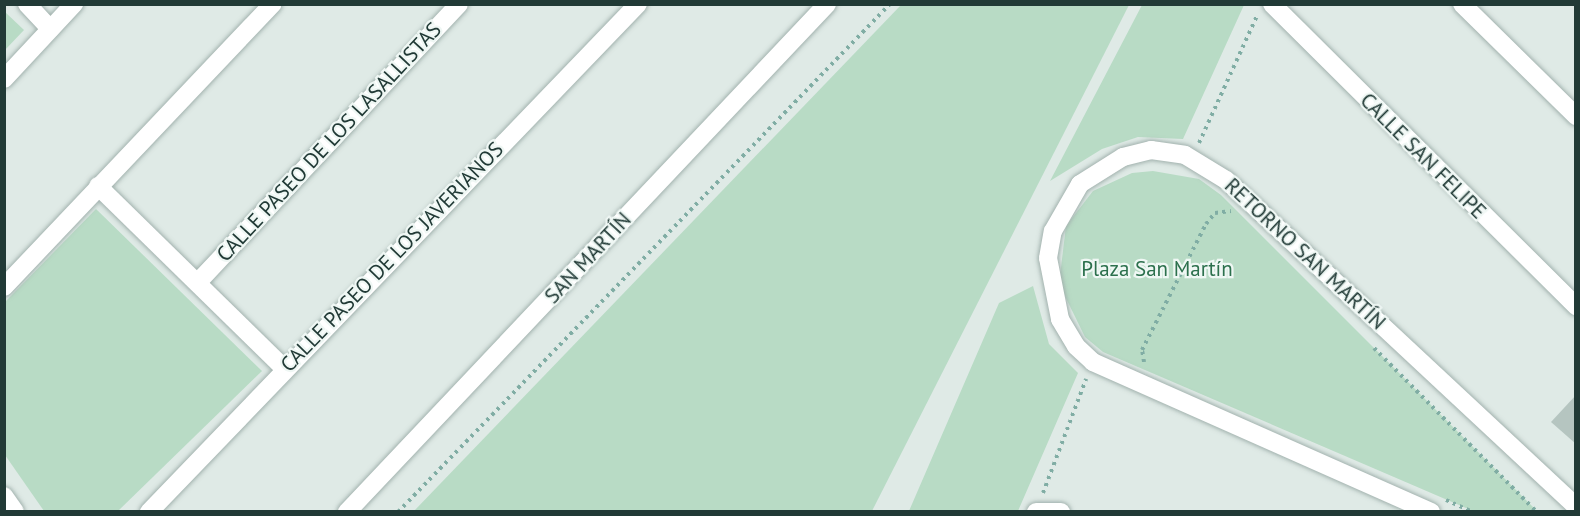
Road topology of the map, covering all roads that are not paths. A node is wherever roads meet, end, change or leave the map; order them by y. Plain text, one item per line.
1 (27, 4) edge
2 (74, 4) edge
3 (273, 4) edge
4 (459, 4) edge
5 (638, 4) edge
6 (827, 4) edge
7 (1272, 4) edge
8 (1462, 4) edge
9 (50, 29) junction
10 (4, 79) edge
11 (1575, 116) edge
12 (98, 186) junction
13 (200, 280) junction
14 (4, 287) edge
15 (1575, 306) edge
16 (284, 368) junction
17 (4, 496) edge
18 (1436, 505) edge
19 (1038, 506) edge
20 (1575, 506) edge
21 (15, 512) edge
22 (149, 512) edge
23 (347, 512) edge
24 (1061, 512) edge

1 - 9 street
2 - 9 street
3 - 12 street
4 - 13 street, CALLE PASEO DE LOS LASALLISTAS
5 - 16 street, CALLE PASEO DE LOS JAVERIANOS
6 - 23 street, SAN MARTÍN
7 - 15 street, CALLE SAN FELIPE
8 - 11 street
9 - 10 street
12 - 13 street
12 - 14 street
13 - 16 street
16 - 22 street, CALLE PASEO DE LOS JAVERIANOS
17 - 21 street
18 - 20 street, RETORNO SAN MARTÍN
19 - 24 street

